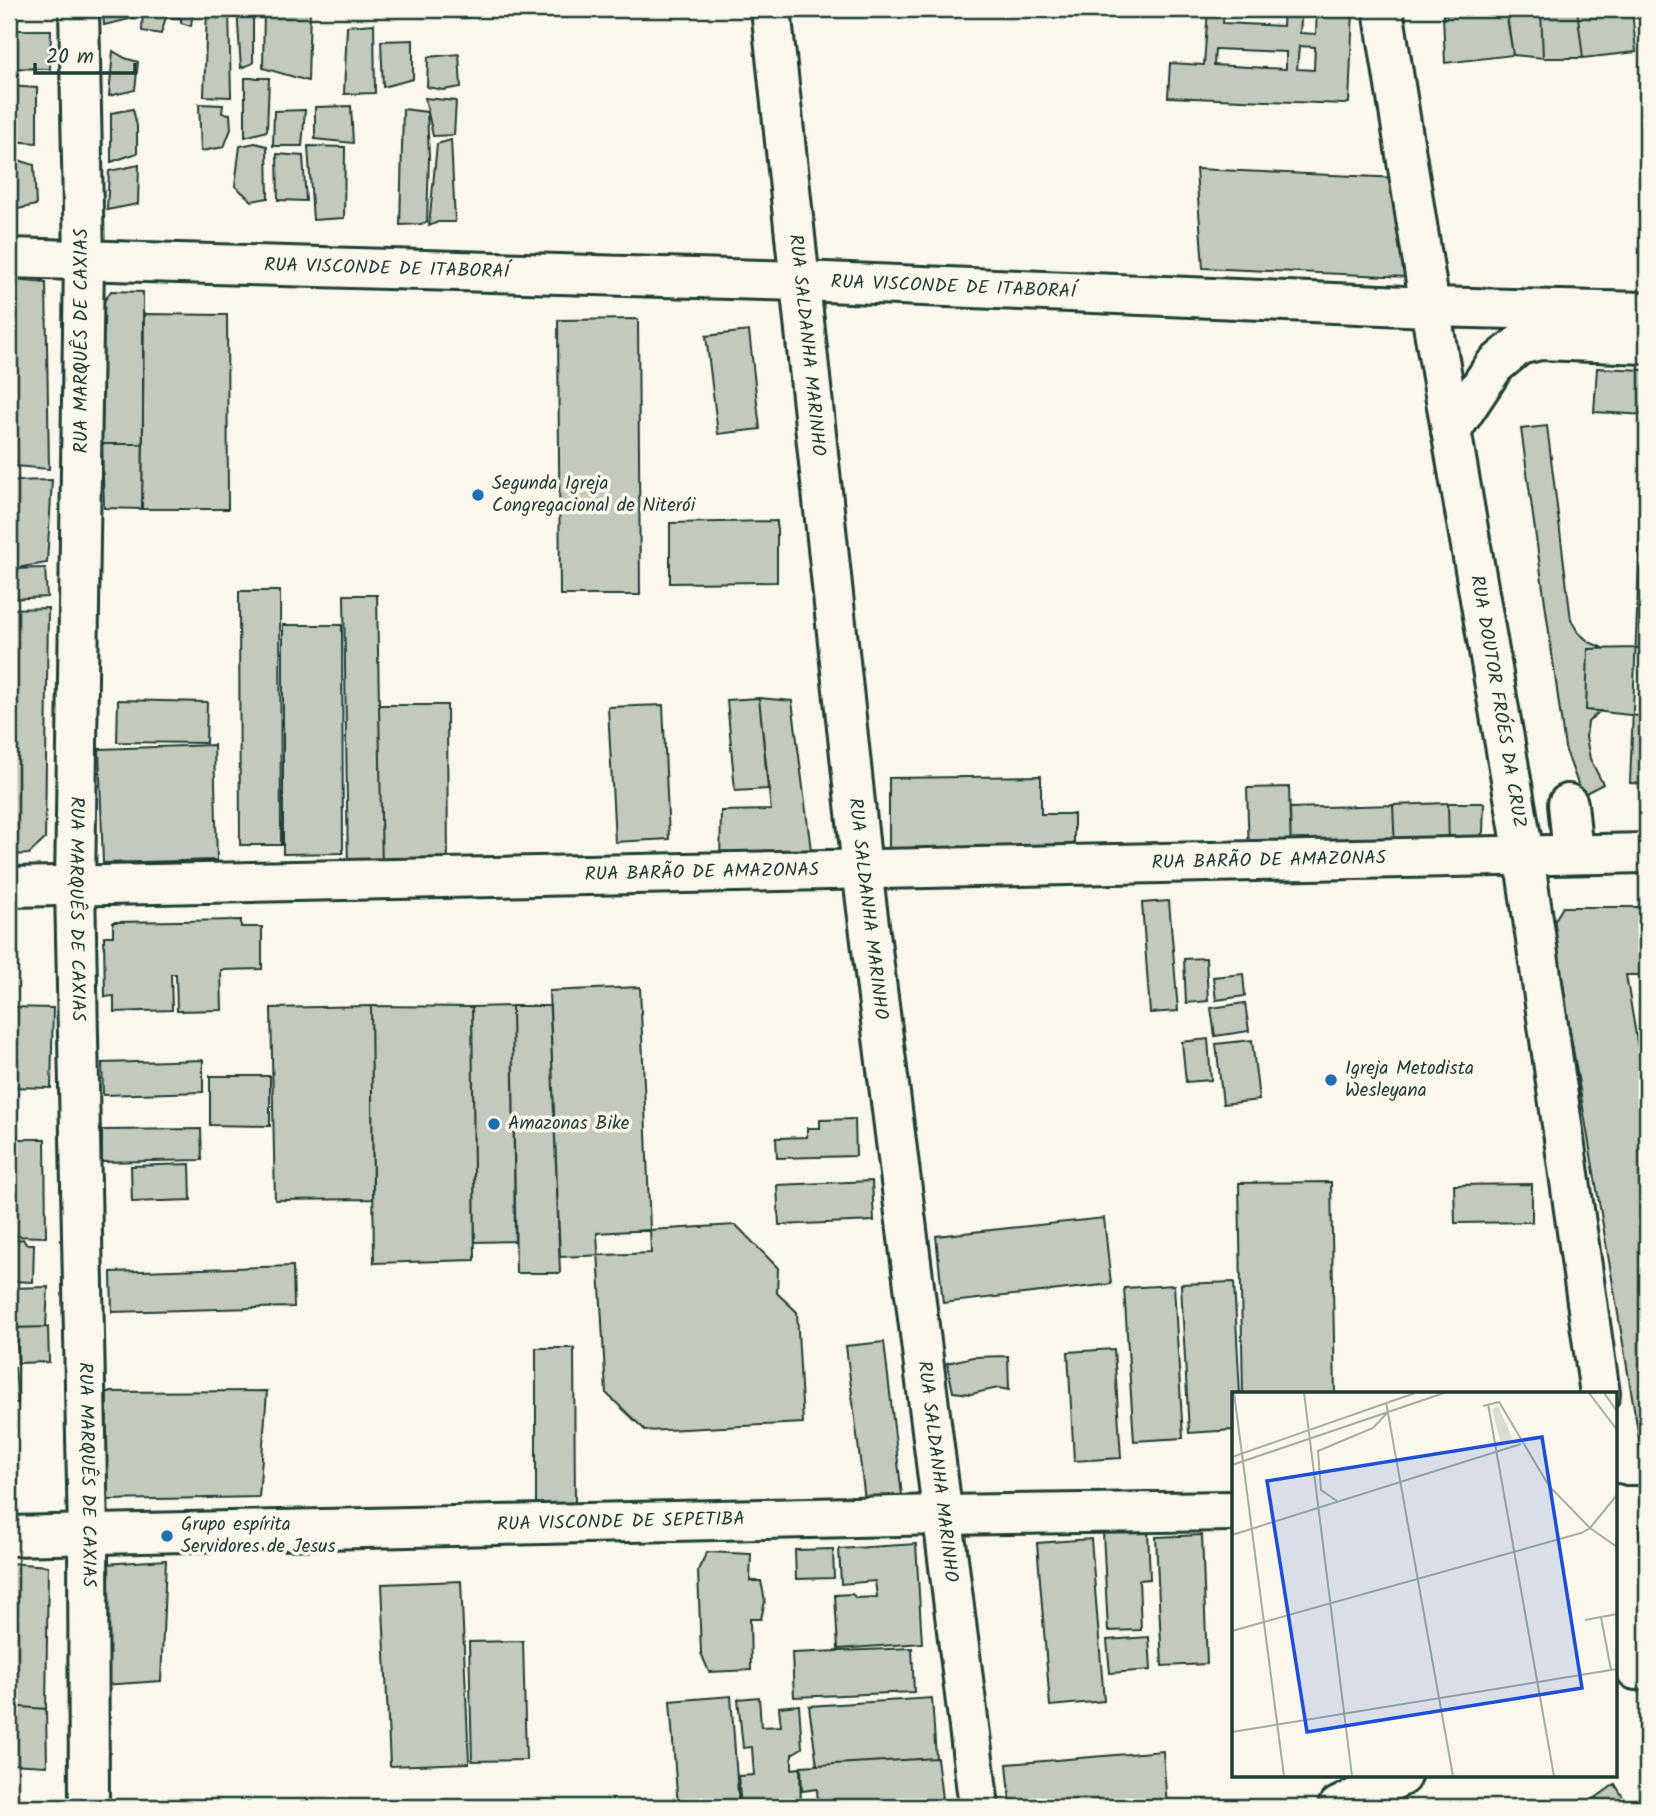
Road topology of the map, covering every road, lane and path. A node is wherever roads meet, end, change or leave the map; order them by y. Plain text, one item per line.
1 (79, 9) edge
2 (771, 9) edge
3 (1383, 9) edge
4 (9, 258) edge
5 (84, 260) junction
6 (801, 281) junction
7 (1430, 307) junction
8 (1647, 312) edge
9 (1647, 344) edge
10 (1451, 431) junction
11 (1568, 804) dead end
12 (1647, 853) edge
13 (1573, 854) junction
14 (1524, 855) junction
15 (862, 869) junction
16 (75, 886) junction
17 (9, 887) edge
18 (1600, 1392) edge
19 (1618, 1505) edge
20 (1647, 1506) edge
21 (1232, 1511) edge
22 (942, 1515) junction
23 (1618, 1525) edge
24 (88, 1535) junction
25 (9, 1536) edge
26 (1633, 1672) edge
27 (1397, 1778) edge
28 (89, 1807) edge
29 (979, 1807) edge
30 (1338, 1807) edge

1 - 5 street, RUA MARQUÊS DE CAXIAS
2 - 6 street, RUA SALDANHA MARINHO
3 - 7 street, RUA DOUTOR FRÓES DA CRUZ
4 - 5 street, RUA VISCONDE DE ITABORAÍ
5 - 6 street, RUA VISCONDE DE ITABORAÍ
5 - 16 street, RUA MARQUÊS DE CAXIAS
6 - 7 street, RUA VISCONDE DE ITABORAÍ
6 - 15 street, RUA SALDANHA MARINHO
7 - 8 street, RUA VISCONDE DE ITABORAÍ
7 - 10 street, RUA DOUTOR FRÓES DA CRUZ
9 - 10 street
10 - 14 street, RUA DOUTOR FRÓES DA CRUZ
11 - 13 street
12 - 13 street, RUA BARÃO DE AMAZONAS
13 - 14 street, RUA BARÃO DE AMAZONAS
14 - 15 street, RUA BARÃO DE AMAZONAS
14 - 18 street, RUA DOUTOR FRÓES DA CRUZ
15 - 16 street, RUA BARÃO DE AMAZONAS
15 - 22 street, RUA SALDANHA MARINHO
16 - 17 street, RUA BARÃO DE AMAZONAS
16 - 24 street, RUA MARQUÊS DE CAXIAS
19 - 20 street
21 - 22 street, RUA VISCONDE DE SEPETIBA
22 - 24 street, RUA VISCONDE DE SEPETIBA
22 - 29 street, RUA SALDANHA MARINHO
23 - 26 street
24 - 25 street, RUA VISCONDE DE SEPETIBA
24 - 28 street, RUA MARQUÊS DE CAXIAS
27 - 30 street

